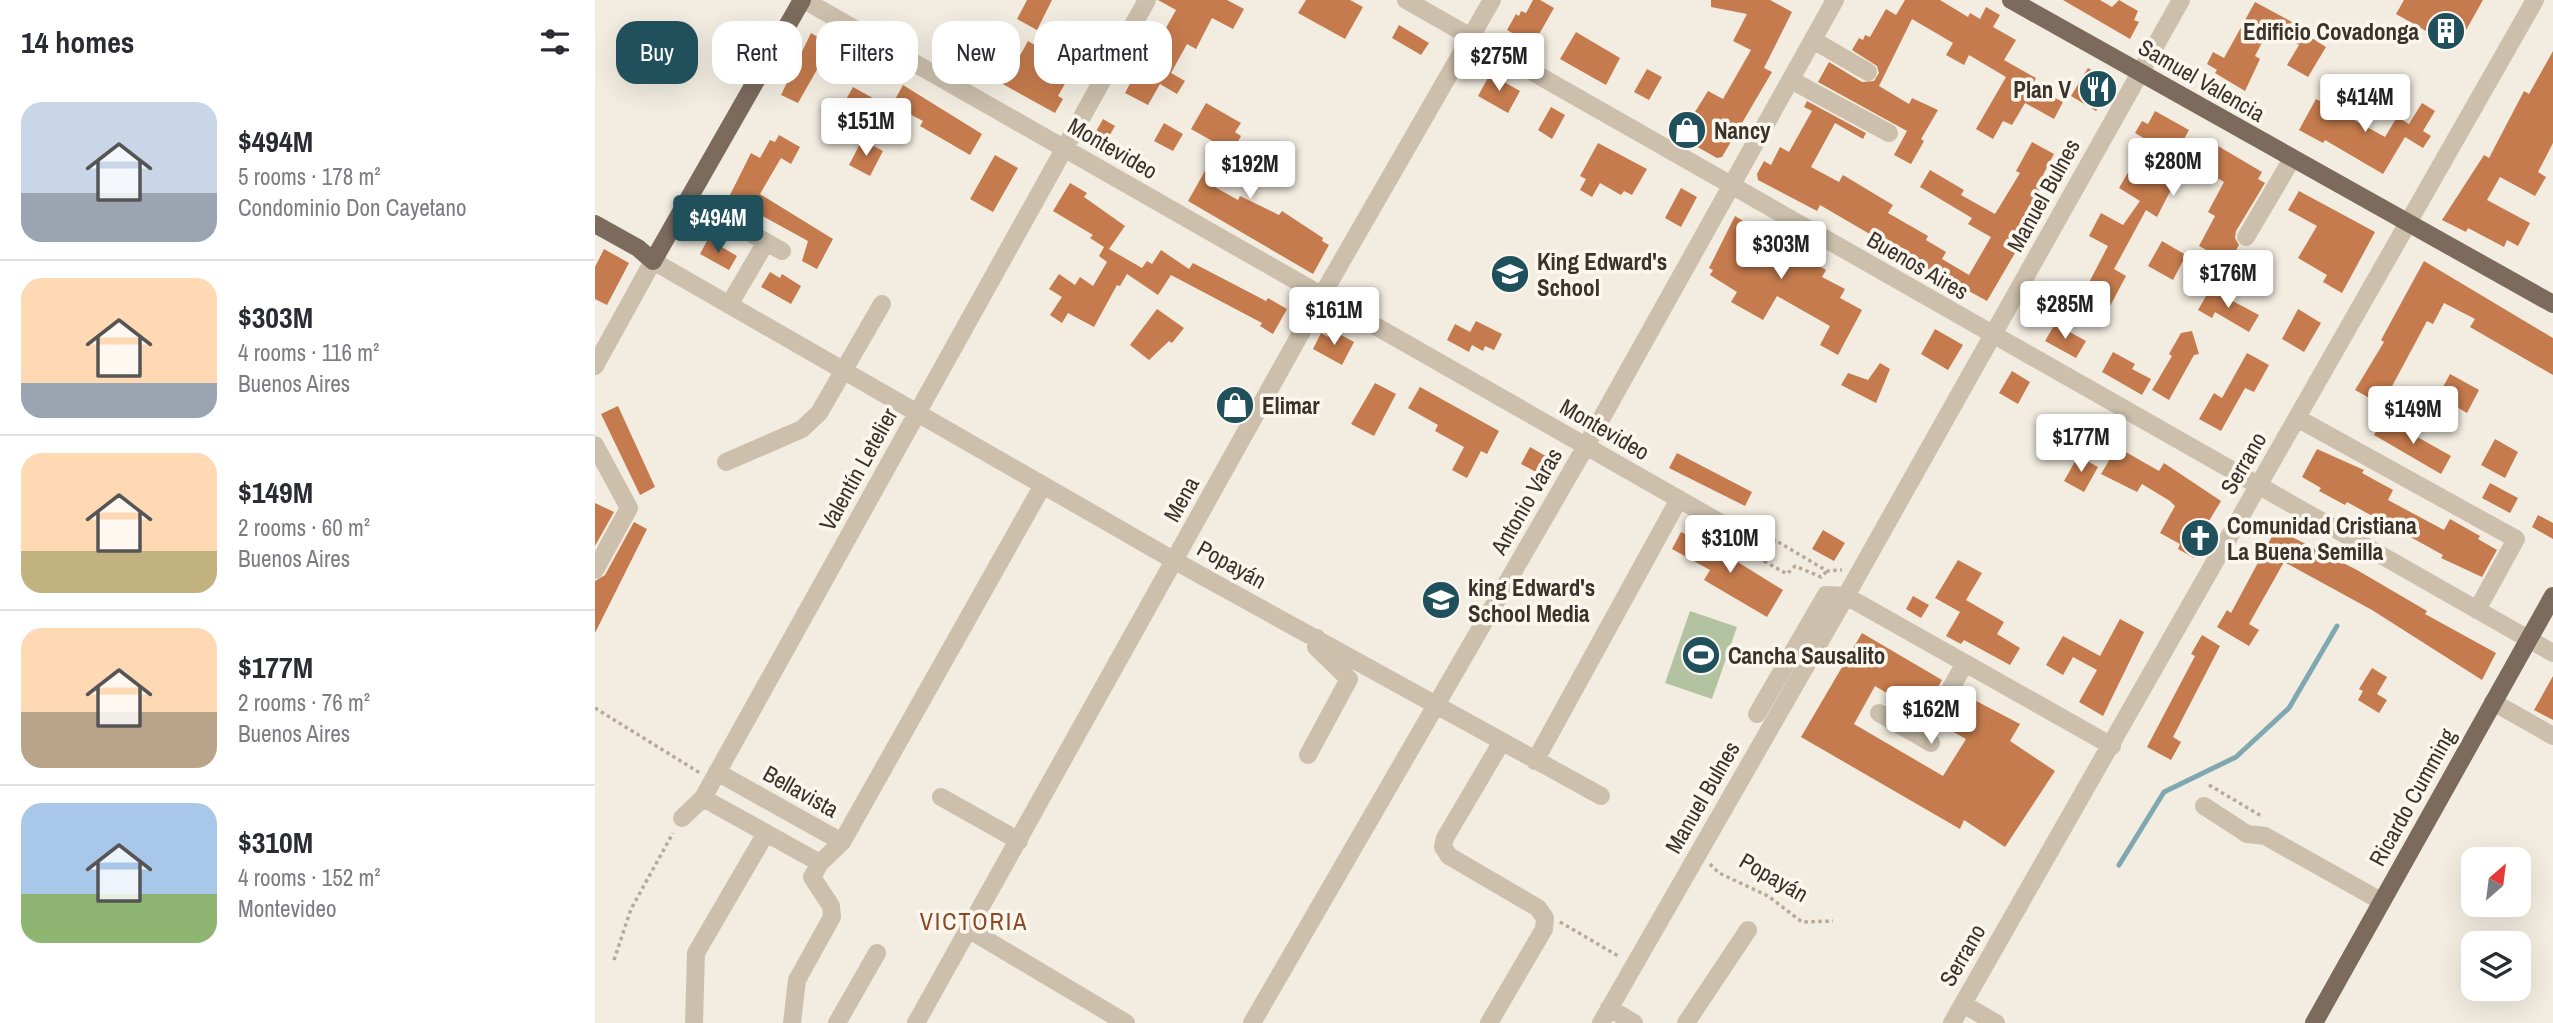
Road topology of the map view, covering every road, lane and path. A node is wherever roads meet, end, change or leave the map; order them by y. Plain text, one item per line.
1 (803, 0) edge
2 (1147, 0) edge
3 (1406, 0) edge
4 (1492, 0) edge
5 (1835, 0) edge
6 (2011, 0) edge
7 (2181, 0) edge
8 (2535, 0) edge
9 (1472, 37) junction
10 (1813, 40) junction
11 (1868, 72) dead end
12 (2139, 73) junction
13 (1791, 80) junction
14 (1889, 133) dead end
15 (1064, 148) junction
16 (2292, 159) junction
17 (1732, 185) junction
18 (2407, 223) junction
19 (595, 224) edge
20 (747, 231) dead end
21 (2246, 237) dead end
22 (766, 242) junction
23 (782, 251) dead end
24 (653, 261) junction
25 (1321, 297) junction
26 (882, 304) dead end
27 (2553, 304) edge
28 (729, 305) junction
29 (1993, 336) junction
30 (595, 366) edge
31 (843, 371) junction
32 (917, 412) junction
33 (2297, 418) junction
34 (595, 445) edge
35 (1586, 446) junction
36 (726, 462) dead end
37 (1043, 485) junction
38 (2258, 485) junction
39 (1679, 499) junction
40 (1726, 526) junction
41 (1775, 540) junction
42 (1175, 561) junction
43 (1764, 561) junction
44 (595, 570) edge
45 (1827, 571) junction
46 (1856, 578) junction
47 (1846, 596) junction
48 (2553, 596) edge
49 (2477, 610) junction
50 (1317, 638) junction
51 (2529, 639) junction
52 (2553, 653) edge
53 (1965, 663) junction
54 (2493, 702) junction
55 (1437, 706) junction
56 (595, 708) edge
57 (1879, 713) dead end
58 (1756, 714) dead end
59 (2553, 736) edge
60 (1501, 743) junction
61 (2112, 746) junction
62 (1308, 755) dead end
63 (1535, 761) junction
64 (717, 772) junction
65 (2209, 785) dead end
66 (1601, 796) dead end
67 (941, 797) dead end
68 (703, 798) junction
69 (2204, 806) dead end
70 (682, 818) joint
71 (766, 833) junction
72 (2265, 836) junction
73 (1019, 841) junction
74 (842, 842) junction
75 (1699, 852) junction
76 (820, 863) junction
77 (2381, 901) junction
78 (1538, 908) junction
79 (1833, 921) dead end
80 (968, 929) junction
81 (1748, 930) dead end
82 (877, 953) dead end
83 (614, 960) dead end
84 (1634, 965) junction
85 (1963, 1004) junction
86 (1605, 1016) edge
87 (695, 1023) edge
88 (792, 1023) edge
89 (837, 1023) edge
90 (916, 1023) edge
91 (1126, 1023) edge
92 (1251, 1023) edge
93 (1489, 1023) edge
94 (1634, 1023) edge
95 (1686, 1023) edge
96 (1952, 1023) edge
97 (1997, 1023) edge
98 (2314, 1023) edge

1 - 15 street, Montevideo
1 - 24 main road
2 - 15 street, Valentín Letelier
3 - 9 street, Buenos Aires
4 - 9 street, Mena
5 - 10 street, Antonio Varas
6 - 12 main road, Samuel Valencia
7 - 12 street, Manuel Bulnes
8 - 18 street, Serrano
9 - 17 street, Buenos Aires
9 - 25 street, Mena
10 - 11 street
10 - 13 street, Antonio Varas
12 - 16 main road, Samuel Valencia
12 - 29 street, Manuel Bulnes
13 - 14 street
13 - 17 street, Antonio Varas
15 - 25 street, Montevideo
15 - 32 street, Valentín Letelier
16 - 18 main road, Samuel Valencia
16 - 21 street
17 - 29 street, Buenos Aires
17 - 35 street, Antonio Varas
18 - 27 main road, Samuel Valencia
18 - 33 street, Serrano
19 - 24 main road, Popayán
20 - 22 street
22 - 23 street
22 - 28 street
24 - 28 street, Popayán
24 - 30 street
25 - 35 street, Montevideo
25 - 42 street, Mena
26 - 31 street
28 - 31 street, Popayán
29 - 38 street, Buenos Aires
29 - 46 street, Manuel Bulnes
31 - 32 street, Popayán
31 - 36 street
32 - 37 street, Popayán
32 - 64 street, Valentín Letelier
33 - 38 street, Serrano
33 - 49 street
34 - 44 street
35 - 39 street, Montevideo
35 - 55 street, Antonio Varas
37 - 42 street, Popayán
37 - 74 street
38 - 49 street, Buenos Aires
38 - 61 street, Serrano
39 - 40 street, Montevideo
39 - 63 street
40 - 41 path
40 - 43 path
41 - 43 path
41 - 45 path
42 - 50 street, Popayán
42 - 73 street, Mena
43 - 45 path
45 - 46 path
46 - 47 street, Manuel Bulnes
47 - 53 street
47 - 58 street
47 - 75 street, Manuel Bulnes
48 - 51 main road, Ricardo Cumming
49 - 51 street, Buenos Aires
50 - 55 street, Popayán
50 - 62 street
51 - 52 street, Buenos Aires
51 - 54 main road, Ricardo Cumming
53 - 57 street
53 - 61 street
54 - 59 street
54 - 77 main road, Ricardo Cumming
55 - 60 street, Popayán
55 - 92 street, Antonio Varas
56 - 64 path
60 - 63 street, Popayán
60 - 78 street
61 - 85 street, Serrano
63 - 66 street, Popayán
64 - 68 street, Valentín Letelier
64 - 74 street, Bellavista
65 - 72 path
67 - 73 street
68 - 70 street, Valentín Letelier
68 - 71 street
69 - 72 street
70 - 83 path
71 - 76 street
71 - 87 street
72 - 77 street
73 - 80 street, Mena
74 - 76 street, Bellavista
75 - 79 path, Popayán
75 - 84 street, Manuel Bulnes
76 - 88 street
77 - 98 main road, Ricardo Cumming
78 - 84 path
78 - 93 street
80 - 90 street, Mena
80 - 91 street
81 - 95 street
82 - 89 street
84 - 86 street, Manuel Bulnes
85 - 96 street, Serrano
85 - 97 street
86 - 94 street

